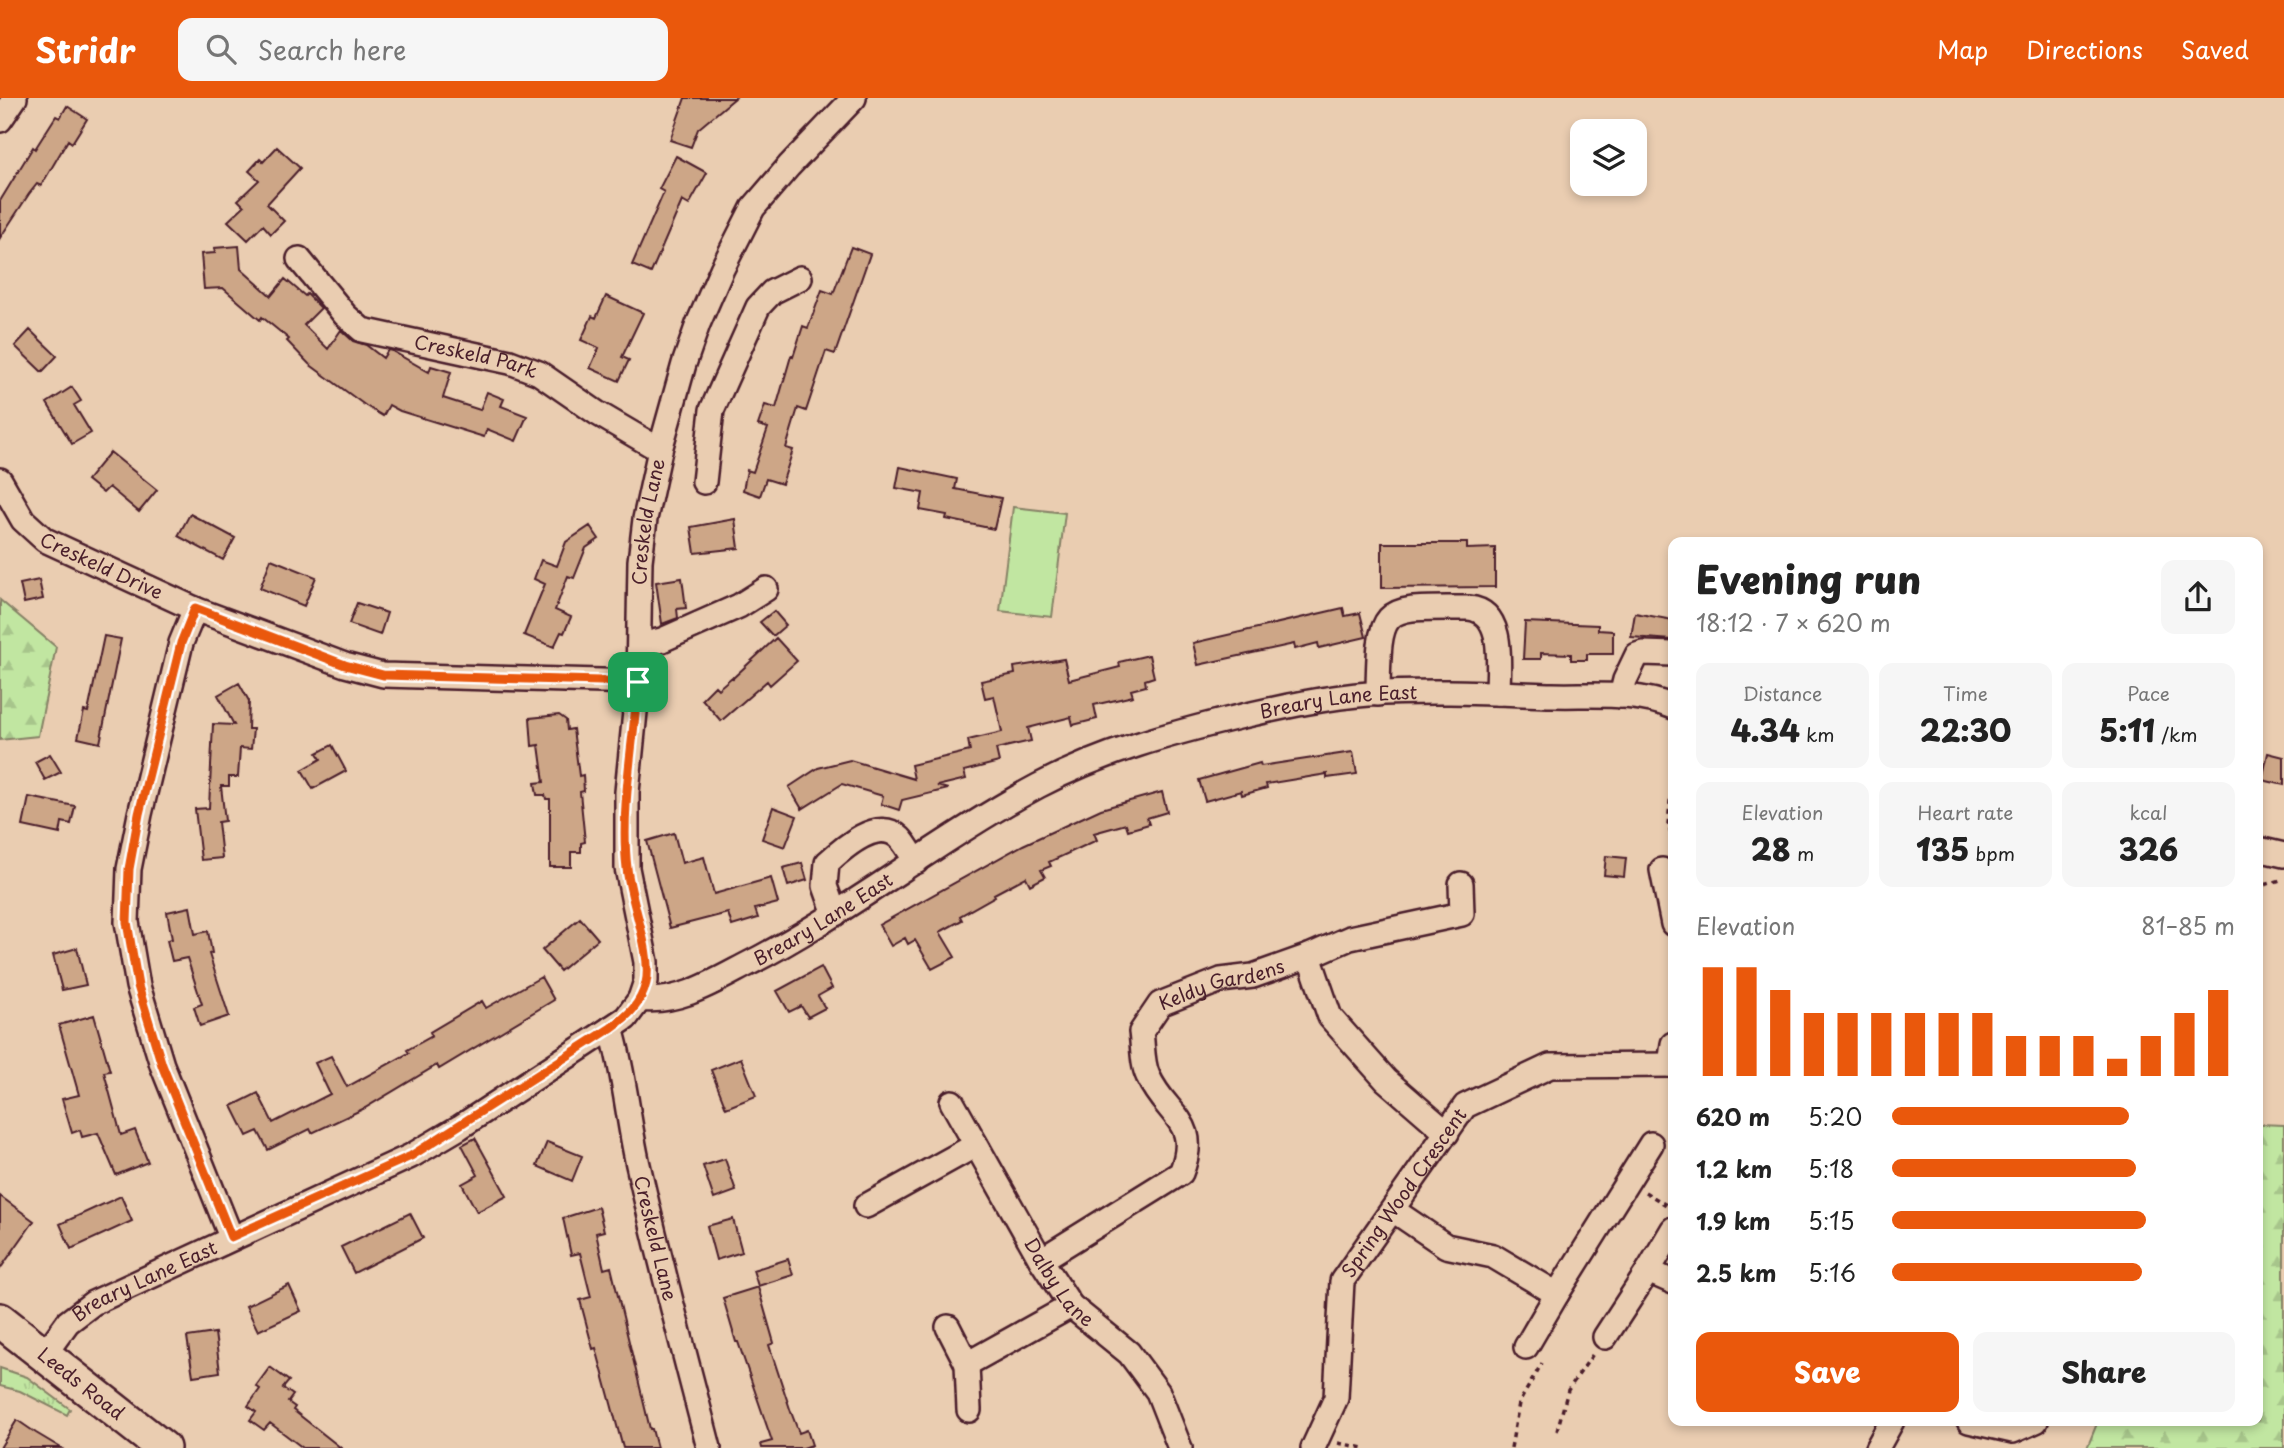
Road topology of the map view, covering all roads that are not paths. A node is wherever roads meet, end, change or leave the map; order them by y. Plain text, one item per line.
1 (15, 98) edge
2 (854, 98) edge
3 (0, 120) edge
4 (299, 259) dead end
5 (800, 278) dead end
6 (675, 398) junction
7 (712, 410) junction
8 (660, 450) junction
9 (0, 480) edge
10 (704, 482) dead end
11 (766, 589) dead end
12 (195, 608) junction
13 (640, 645) junction
14 (1668, 654) edge
15 (638, 682) junction
16 (1498, 693) junction
17 (1378, 694) junction
18 (1622, 696) junction
19 (1668, 705) edge
20 (2263, 850) edge
21 (2284, 855) edge
22 (916, 862) junction
23 (1662, 870) dead end
24 (1461, 884) dead end
25 (1668, 899) edge
26 (835, 914) junction
27 (1309, 956) junction
28 (640, 999) junction
29 (611, 1028) junction
30 (1668, 1058) edge
31 (952, 1102) dead end
32 (1447, 1133) junction
33 (1651, 1144) dead end
34 (976, 1145) junction
35 (866, 1206) dead end
36 (1393, 1210) junction
37 (231, 1237) junction
38 (1668, 1237) edge
39 (1041, 1259) junction
40 (1648, 1271) junction
41 (1668, 1280) edge
42 (1556, 1294) junction
43 (1071, 1306) junction
44 (0, 1320) edge
45 (948, 1327) dead end
46 (1605, 1337) road end
47 (1526, 1347) dead end
48 (44, 1355) junction
49 (967, 1364) junction
50 (969, 1410) dead end
51 (1889, 1426) edge
52 (1991, 1426) edge
53 (2024, 1426) edge
54 (1175, 1446) edge
55 (163, 1448) edge
56 (709, 1448) edge
57 (1313, 1448) edge
58 (1877, 1448) edge

1 - 3 street
2 - 6 street, Creskeld Lane
4 - 8 street, Creskeld Park
5 - 7 street
6 - 7 street
6 - 8 street, Creskeld Lane
7 - 10 street
8 - 13 street, Creskeld Lane
9 - 12 street, Creskeld Drive
11 - 13 street
12 - 15 street, Creskeld Drive
12 - 37 street
13 - 15 street, Creskeld Lane
14 - 18 street
15 - 28 street, Creskeld Lane
16 - 17 street, Breary Lane East
16 - 17 street
16 - 18 street, Breary Lane East
17 - 22 street, Breary Lane East
18 - 19 street, Breary Lane East
20 - 21 street
22 - 26 street, Breary Lane East
22 - 26 street
23 - 25 street
24 - 27 street, Keldy Gardens
26 - 28 street, Breary Lane East
27 - 32 street
27 - 39 street, Keldy Gardens
28 - 29 street, Breary Lane East
29 - 37 street, Breary Lane East
29 - 56 street, Creskeld Lane
30 - 32 street, Spring Wood Crescent
31 - 34 street, Dalby Lane
32 - 36 street, Spring Wood Crescent
33 - 42 street
34 - 35 street
34 - 39 street, Dalby Lane
36 - 42 street
36 - 57 street, Spring Wood Crescent
37 - 48 street, Breary Lane East
38 - 40 street
39 - 43 street, Dalby Lane
40 - 41 street
40 - 46 street
42 - 47 street
43 - 49 street
43 - 54 street, Dalby Lane
44 - 48 highway, Leeds Road
45 - 49 street
48 - 55 highway, Leeds Road
49 - 50 street
51 - 58 street
52 - 53 street

